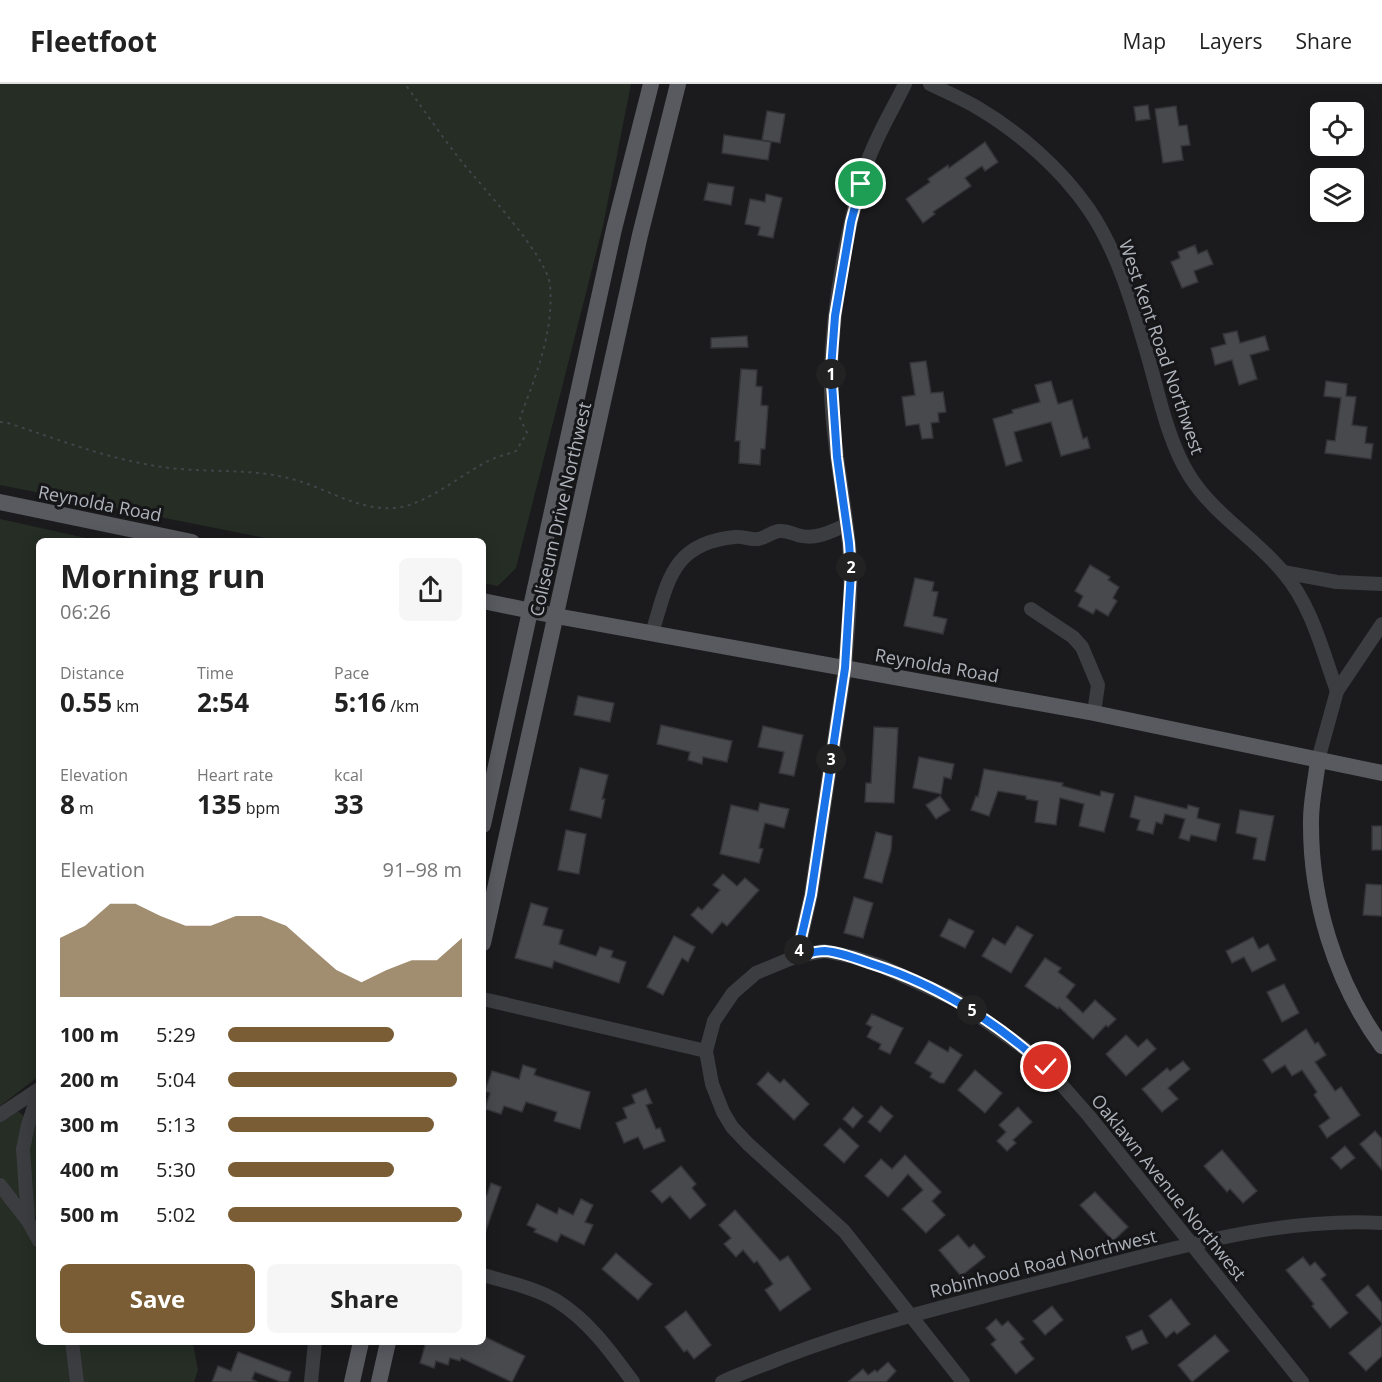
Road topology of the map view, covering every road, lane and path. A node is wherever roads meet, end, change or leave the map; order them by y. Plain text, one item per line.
1 (405, 84) edge
2 (651, 84) edge
3 (678, 84) edge
4 (905, 84) edge
5 (930, 84) edge
6 (0, 422) edge
7 (0, 502) edge
8 (846, 525) junction
9 (173, 538) edge
10 (1283, 572) junction
11 (1382, 584) edge
12 (486, 602) edge
13 (1031, 609) dead end
14 (530, 611) junction
15 (556, 616) junction
16 (1382, 624) edge
17 (652, 633) junction
18 (845, 668) junction
19 (1337, 691) junction
20 (1094, 713) junction
21 (1318, 760) junction
22 (1382, 772) edge
23 (486, 811) edge
24 (486, 930) edge
25 (797, 956) junction
26 (486, 1000) edge
27 (1382, 1046) edge
28 (706, 1051) junction
29 (36, 1092) edge
30 (36, 1099) edge
31 (0, 1115) edge
32 (0, 1185) edge
33 (28, 1221) junction
34 (1382, 1223) edge
35 (36, 1236) edge
36 (1193, 1244) junction
37 (486, 1276) edge
38 (909, 1315) junction
39 (72, 1345) edge
40 (315, 1345) edge
41 (360, 1345) edge
42 (387, 1345) edge
43 (77, 1382) edge
44 (311, 1382) edge
45 (352, 1382) edge
46 (379, 1382) edge
47 (633, 1382) edge
48 (722, 1382) edge
49 (963, 1382) edge
50 (1302, 1382) edge

1 - 6 path
2 - 14 main road, Coliseum Drive Northwest
3 - 15 main road, Coliseum Drive Northwest
4 - 8 street
5 - 10 street, West Kent Road Northwest
7 - 9 main road, Reynolda Road
8 - 17 street
8 - 18 street
10 - 11 street
10 - 19 street, West Kent Road Northwest
12 - 14 main road, Reynolda Road
13 - 20 street
14 - 15 main road, Reynolda Road
14 - 23 main road, Coliseum Drive Northwest
15 - 17 main road, Reynolda Road
15 - 24 main road, Coliseum Drive Northwest
16 - 19 street
17 - 18 main road, Reynolda Road
18 - 20 main road, Reynolda Road
18 - 25 street
19 - 21 street
20 - 21 main road, Reynolda Road
21 - 22 main road, Reynolda Road
21 - 27 main road
25 - 28 street, Oaklawn Avenue Northwest
25 - 36 street, Oaklawn Avenue Northwest
26 - 28 street
28 - 38 street
29 - 31 street
30 - 33 street
32 - 33 street
33 - 35 street
34 - 36 street, Robinhood Road Northwest
36 - 38 street, Robinhood Road Northwest
36 - 50 street, Oaklawn Avenue Northwest
37 - 47 street
38 - 48 street, Robinhood Road Northwest
38 - 49 street
39 - 43 street
40 - 44 street
41 - 45 main road
42 - 46 main road

